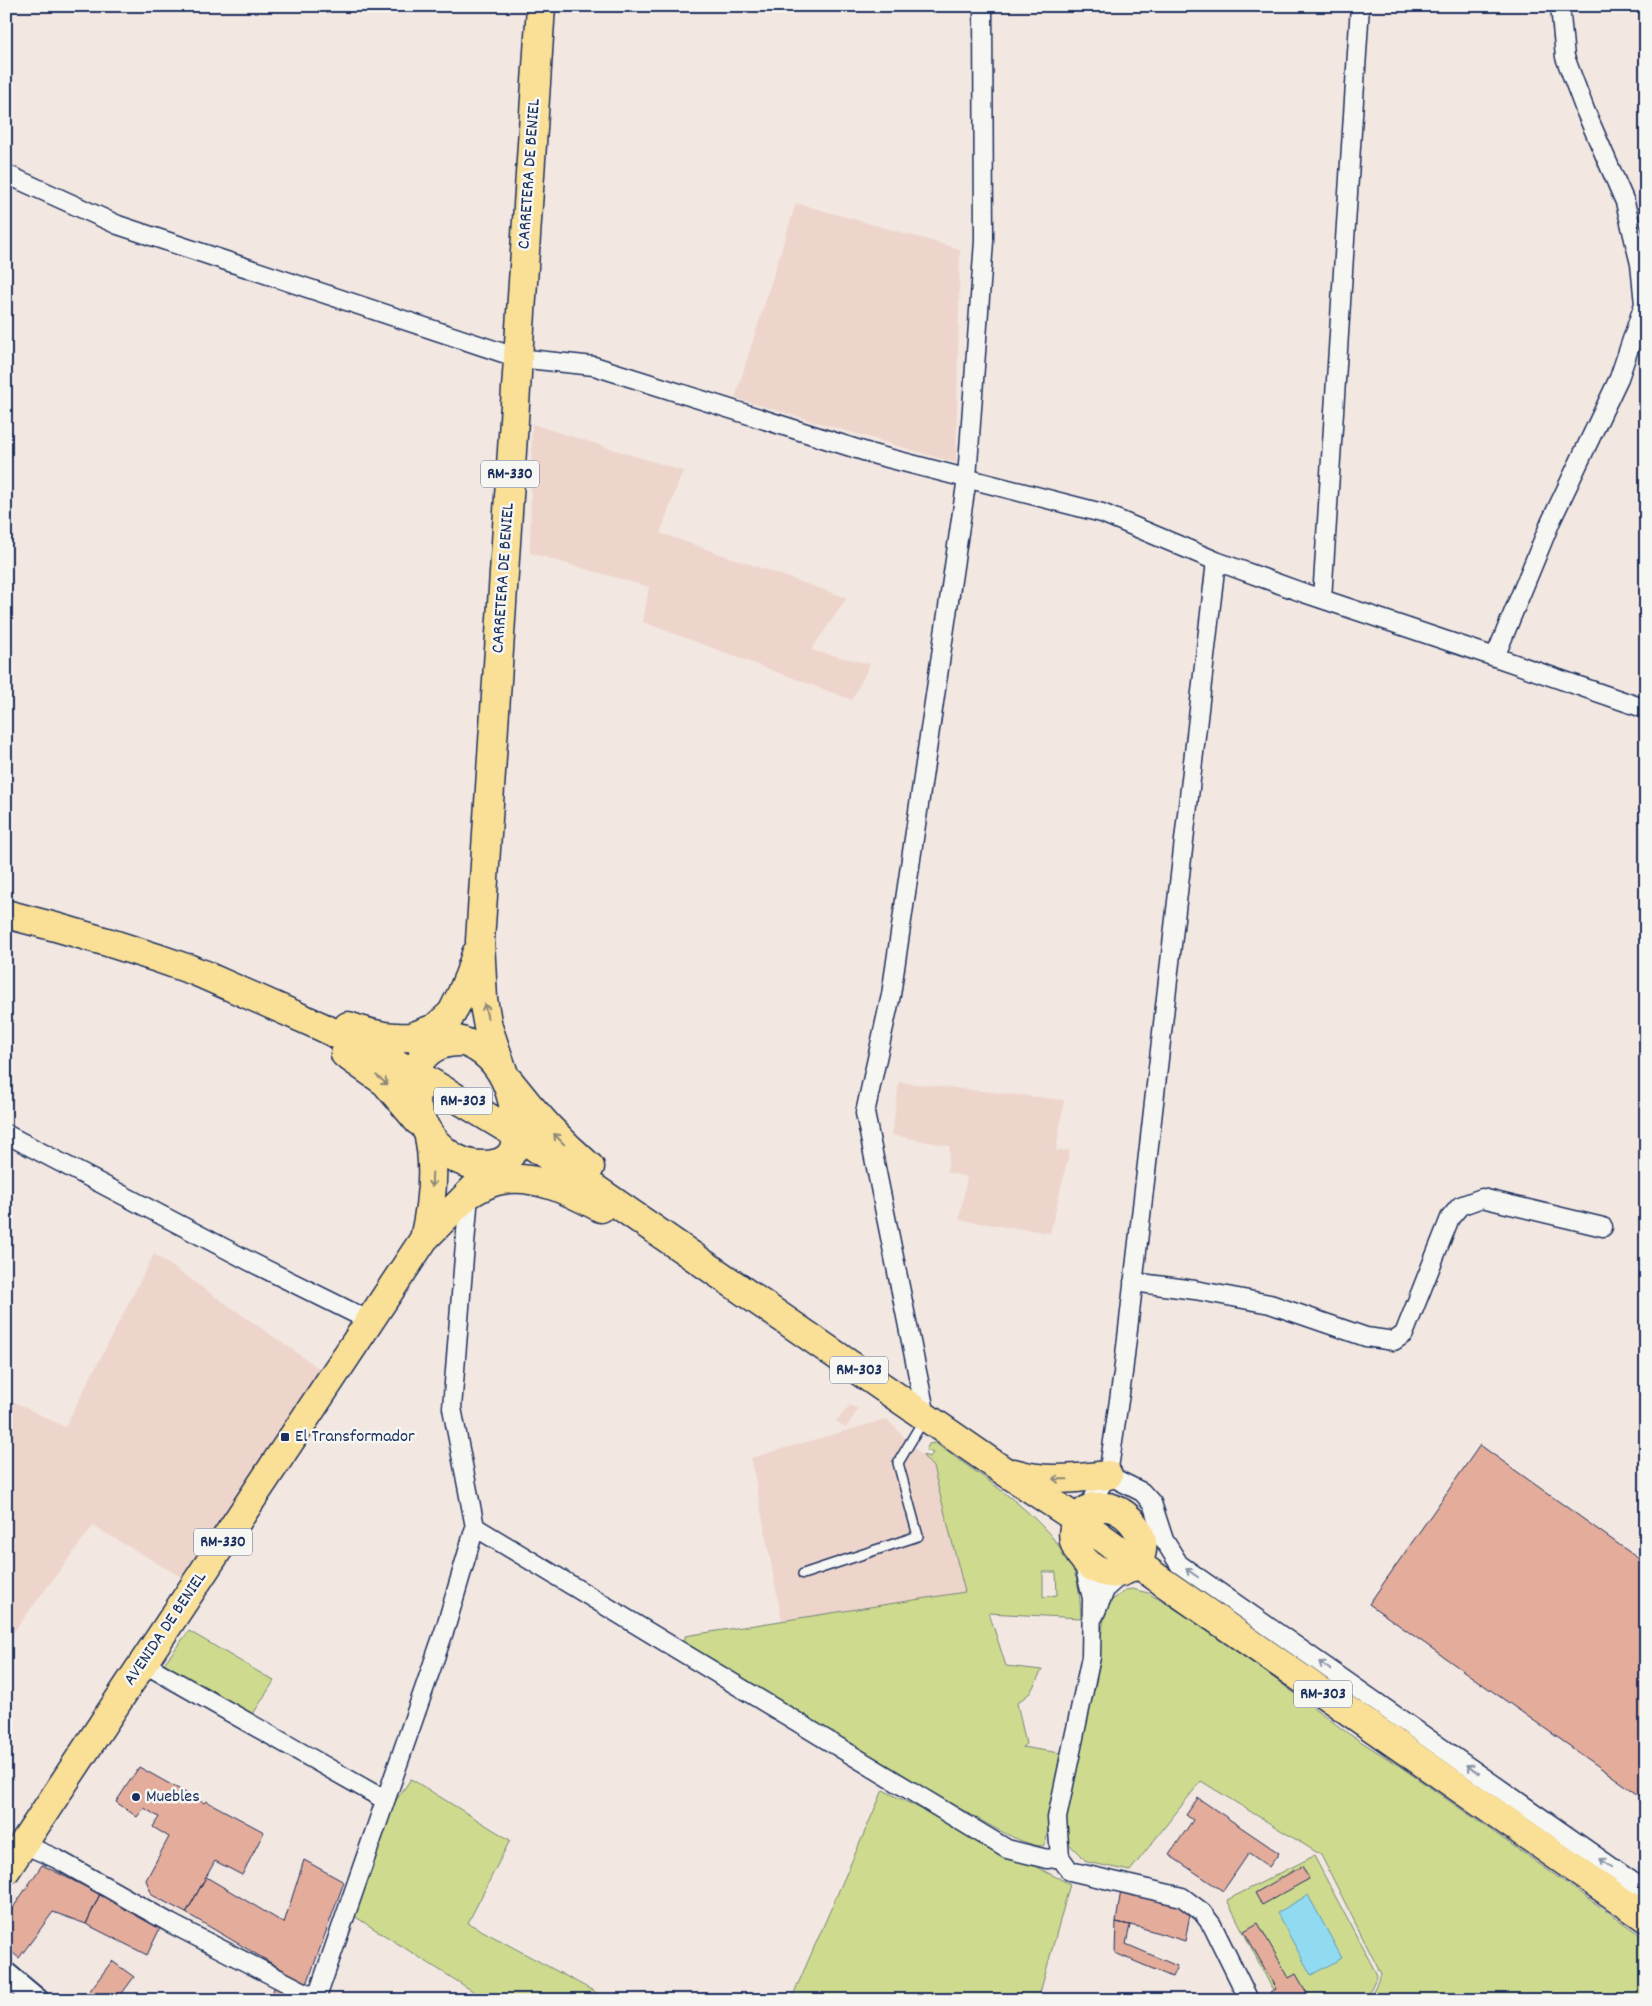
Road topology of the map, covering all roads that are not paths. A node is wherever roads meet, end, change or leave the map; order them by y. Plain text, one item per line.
1 (541, 6) edge
2 (982, 6) edge
3 (1360, 6) edge
4 (1560, 6) edge
5 (6, 174) edge
6 (518, 358) junction
7 (967, 478) junction
8 (1216, 561) junction
9 (1322, 599) junction
10 (1495, 657) junction
11 (1646, 709) edge
12 (6, 914) edge
13 (480, 941) junction
14 (188, 968) junction
15 (422, 1050) junction
16 (504, 1074) junction
17 (428, 1132) junction
18 (6, 1134) edge
19 (516, 1134) junction
20 (501, 1171) junction
21 (469, 1194) junction
22 (1603, 1228) dead end
23 (424, 1240) junction
24 (717, 1271) junction
25 (1133, 1282) junction
26 (370, 1321) junction
27 (926, 1416) junction
28 (1001, 1469) junction
29 (1108, 1475) junction
30 (475, 1527) junction
31 (1137, 1529) junction
32 (1080, 1533) junction
33 (803, 1574) dead end
34 (1123, 1574) junction
35 (1163, 1582) junction
36 (1092, 1619) junction
37 (143, 1664) junction
38 (385, 1800) junction
39 (23, 1844) junction
40 (1060, 1857) junction
41 (6, 1870) edge
42 (1646, 1890) edge
43 (1646, 1918) edge
44 (6, 1974) edge
45 (316, 1999) edge
46 (37, 2000) edge
47 (1249, 2000) edge

1 - 6 main road, CARRETERA DE BENIEL / RM-330
2 - 7 street
3 - 9 street
4 - 10 street
5 - 6 street
6 - 7 street
6 - 13 main road, CARRETERA DE BENIEL / RM-330
7 - 8 street
7 - 27 street
8 - 9 street
8 - 25 street
9 - 10 street
10 - 11 street
12 - 14 main road, RM-303
13 - 15 main road
16 -> 13 main road
14 - 15 main road
14 - 15 main road, RM-303
14 -> 17 main road
15 - 16 main road
15 - 17 main road
15 - 19 main road, RM-303
16 - 19 main road
24 -> 16 main road
17 - 20 main road
17 -> 23 main road
18 - 26 street
19 - 20 main road
19 - 24 main road, RM-303
20 - 21 main road
20 - 24 main road
21 - 23 main road
21 - 30 street
22 - 25 street
23 - 26 main road, AVENIDA DE BENIEL / RM-330
24 - 27 main road, RM-303
25 - 29 street
26 - 37 main road, AVENIDA DE BENIEL / RM-330
27 - 28 main road, RM-303
27 - 33 lane
29 -> 28 main road
28 - 32 main road, RM-303
29 - 31 street
29 - 32 street
42 -> 29 street
30 - 38 street
30 - 40 street
31 - 32 main road
31 - 34 main road
31 - 35 main road
32 - 34 main road, RM-303
32 - 34 main road
32 - 36 street
34 - 35 main road, RM-303
34 - 35 main road
34 - 36 street
35 - 43 main road, RM-303
36 - 40 street
37 - 38 street
37 - 39 main road, AVENIDA DE BENIEL / RM-330
38 - 45 street
39 - 41 main road, RM-330
39 - 45 street
40 - 47 street
44 - 46 street

